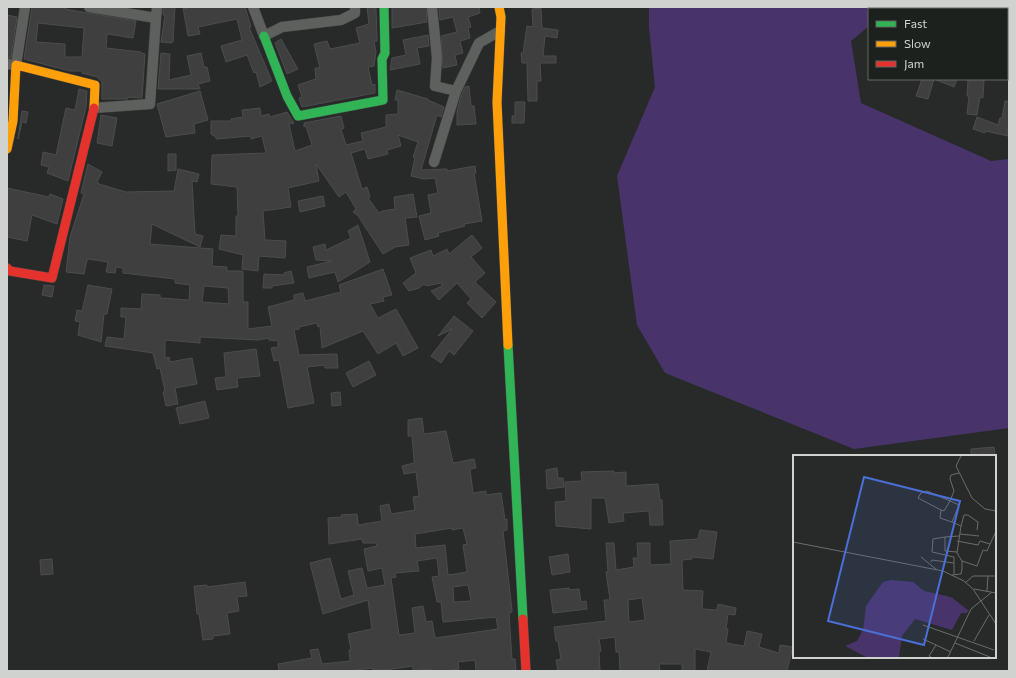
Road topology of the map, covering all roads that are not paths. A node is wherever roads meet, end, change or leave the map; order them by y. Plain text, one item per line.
1 (25, 7) edge
2 (89, 7) edge
3 (158, 7) edge
4 (253, 7) edge
5 (355, 7) edge
6 (384, 7) edge
7 (432, 7) edge
8 (499, 7) edge
9 (507, 7) edge
10 (156, 18) junction
11 (501, 18) junction
12 (500, 31) junction
13 (264, 36) junction
14 (12, 65) edge
15 (456, 90) junction
16 (94, 108) junction
17 (7, 149) edge
18 (434, 162) dead end
19 (7, 268) edge
20 (526, 671) edge

1 - 14 street
2 - 10 street
3 - 10 street
4 - 13 street
5 - 13 street
6 - 13 main road
7 - 15 street
8 - 11 main road
9 - 11 main road
10 - 16 street
11 - 12 main road
12 - 15 street
12 - 20 main road
14 - 16 main road
14 - 17 main road
15 - 18 street
16 - 19 main road

